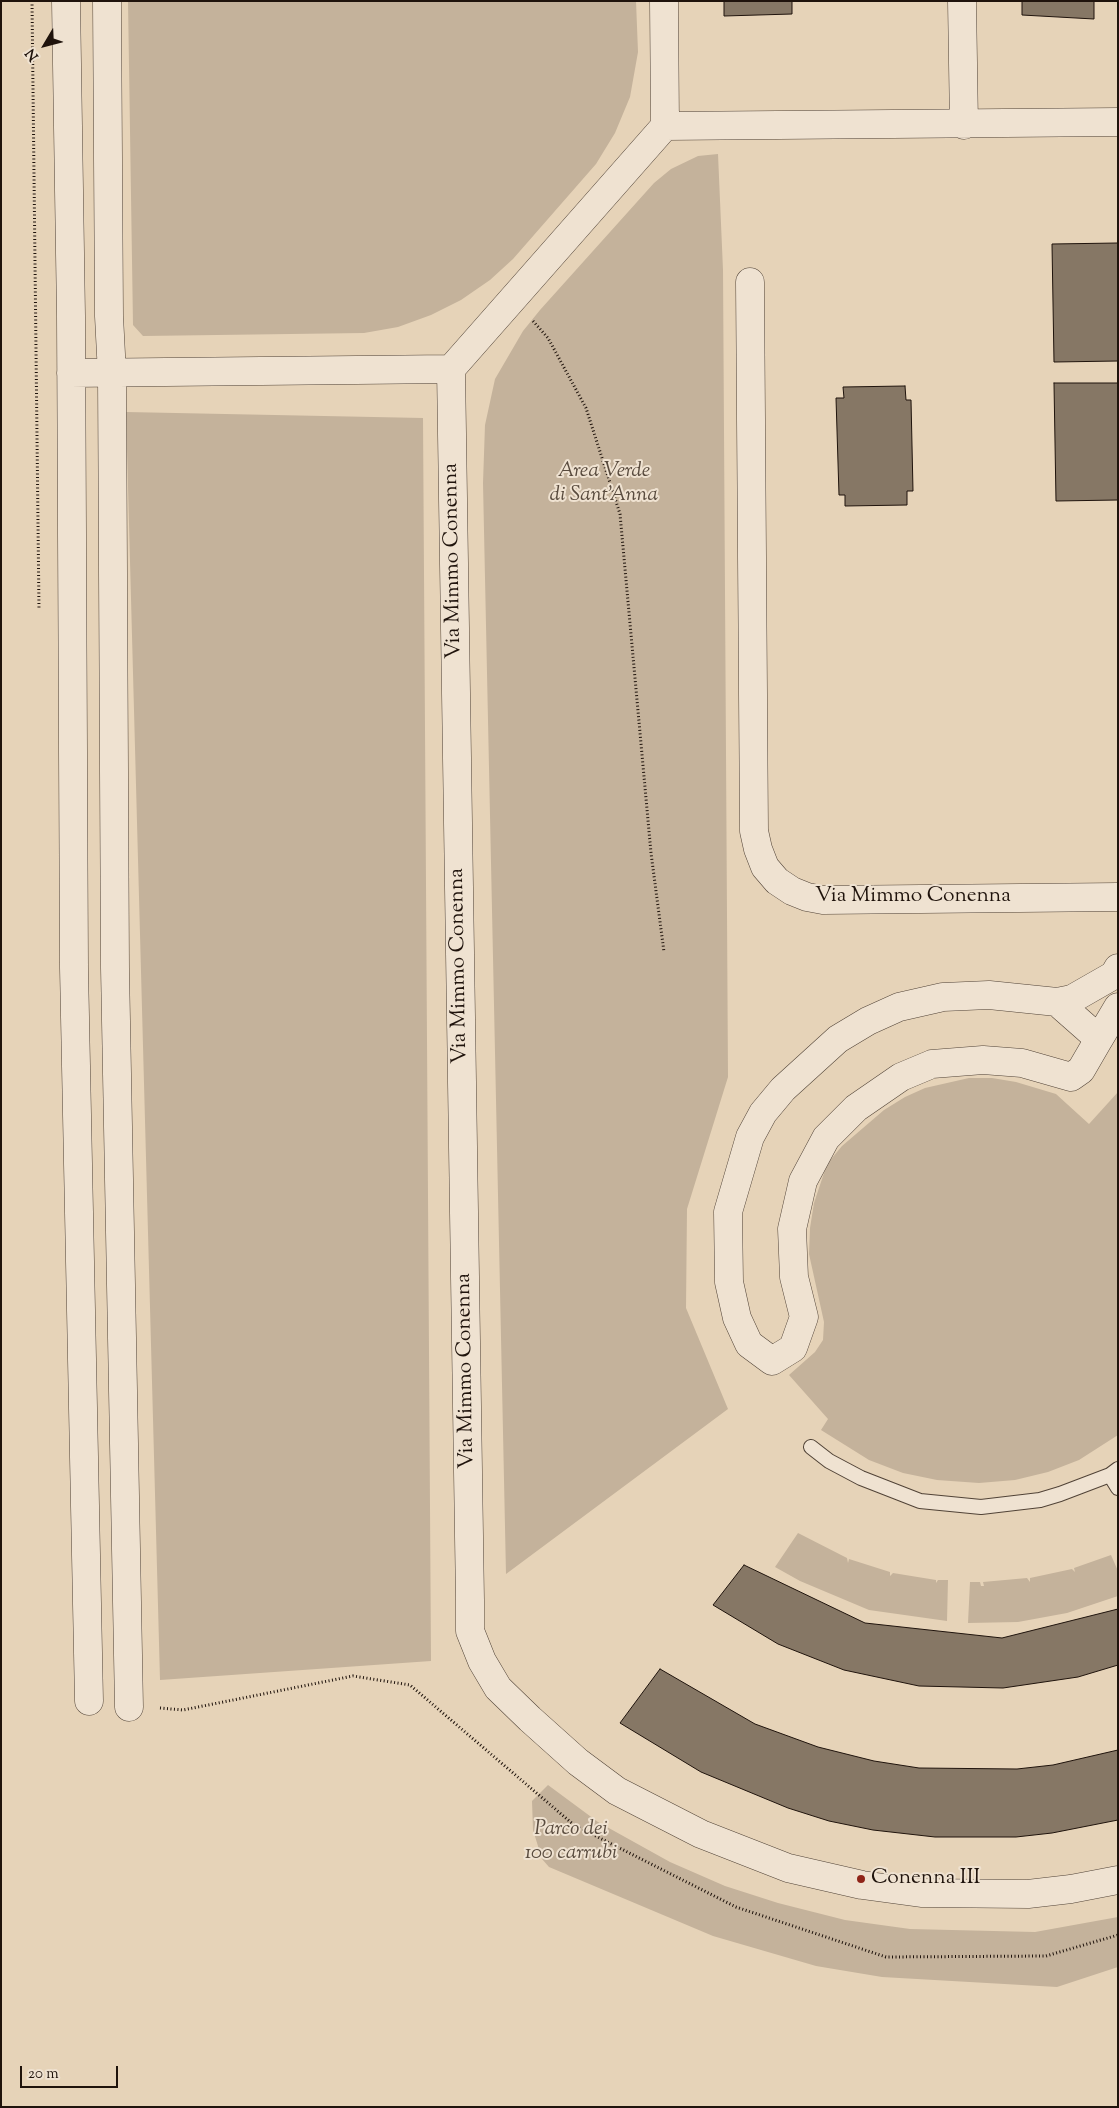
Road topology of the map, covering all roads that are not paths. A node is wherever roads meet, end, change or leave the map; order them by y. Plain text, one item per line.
1 (66, 1) edge
2 (107, 1) edge
3 (664, 1) edge
4 (962, 1) edge
5 (1118, 122) edge
6 (964, 125) junction
7 (665, 126) junction
8 (750, 282) dead end
9 (451, 369) junction
10 (71, 373) junction
11 (112, 374) junction
12 (1118, 897) edge
13 (1118, 968) edge
14 (1057, 1002) junction
15 (1118, 1007) edge
16 (1099, 1039) junction
17 (811, 1447) dead end
18 (1114, 1472) edge
19 (1118, 1488) edge
20 (88, 1701) dead end
21 (129, 1707) road end
22 (1118, 1880) edge

1 - 10 street
2 - 11 street
3 - 7 street
4 - 6 street
5 - 6 street
6 - 7 street
7 - 9 street
8 - 12 street, Via Mimmo Conenna
9 - 11 street
9 - 22 street, Via Mimmo Conenna
10 - 11 street
10 - 20 street
11 - 21 street
13 - 14 street
14 - 16 street
14 - 16 street
15 - 16 street
17 - 18 lane
18 - 19 lane

